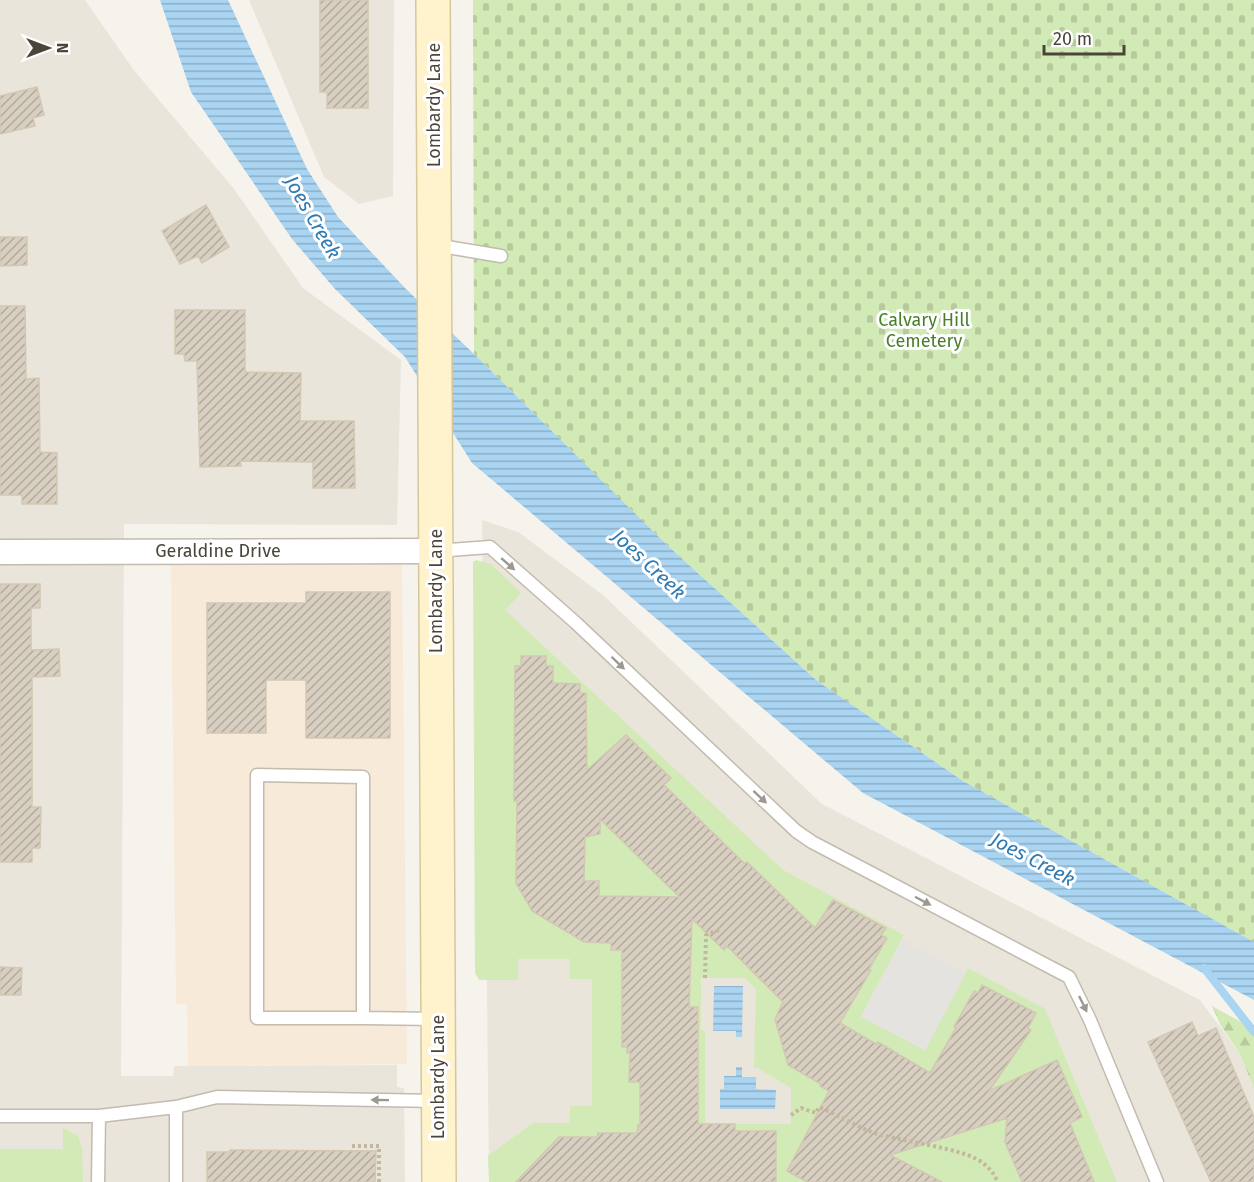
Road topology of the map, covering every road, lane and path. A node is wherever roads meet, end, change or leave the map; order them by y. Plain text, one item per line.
1 (433, 0) edge
2 (435, 255) junction
3 (501, 256) dead end
4 (435, 551) junction
5 (0, 552) edge
6 (719, 930) dead end
7 (705, 978) dead end
8 (363, 1018) junction
9 (438, 1020) junction
10 (439, 1101) junction
11 (176, 1107) junction
12 (791, 1115) dead end
13 (0, 1116) edge
14 (99, 1116) junction
15 (352, 1146) dead end
16 (98, 1182) edge
17 (176, 1182) edge
18 (379, 1182) edge
19 (439, 1182) edge
20 (998, 1182) edge
21 (1157, 1182) edge

1 - 2 main road, Lombardy Lane
2 - 3 lane
2 - 4 main road, Lombardy Lane
4 - 5 street, Geraldine Drive
4 - 9 main road, Lombardy Lane
4 -> 21 lane
6 - 7 path
8 - 8 lane
8 - 9 lane
9 - 10 main road, Lombardy Lane
10 -> 11 lane
10 - 19 main road, Lombardy Lane
11 - 14 lane
11 - 17 lane
12 - 20 path
13 - 14 lane
14 - 16 lane
15 - 18 path

